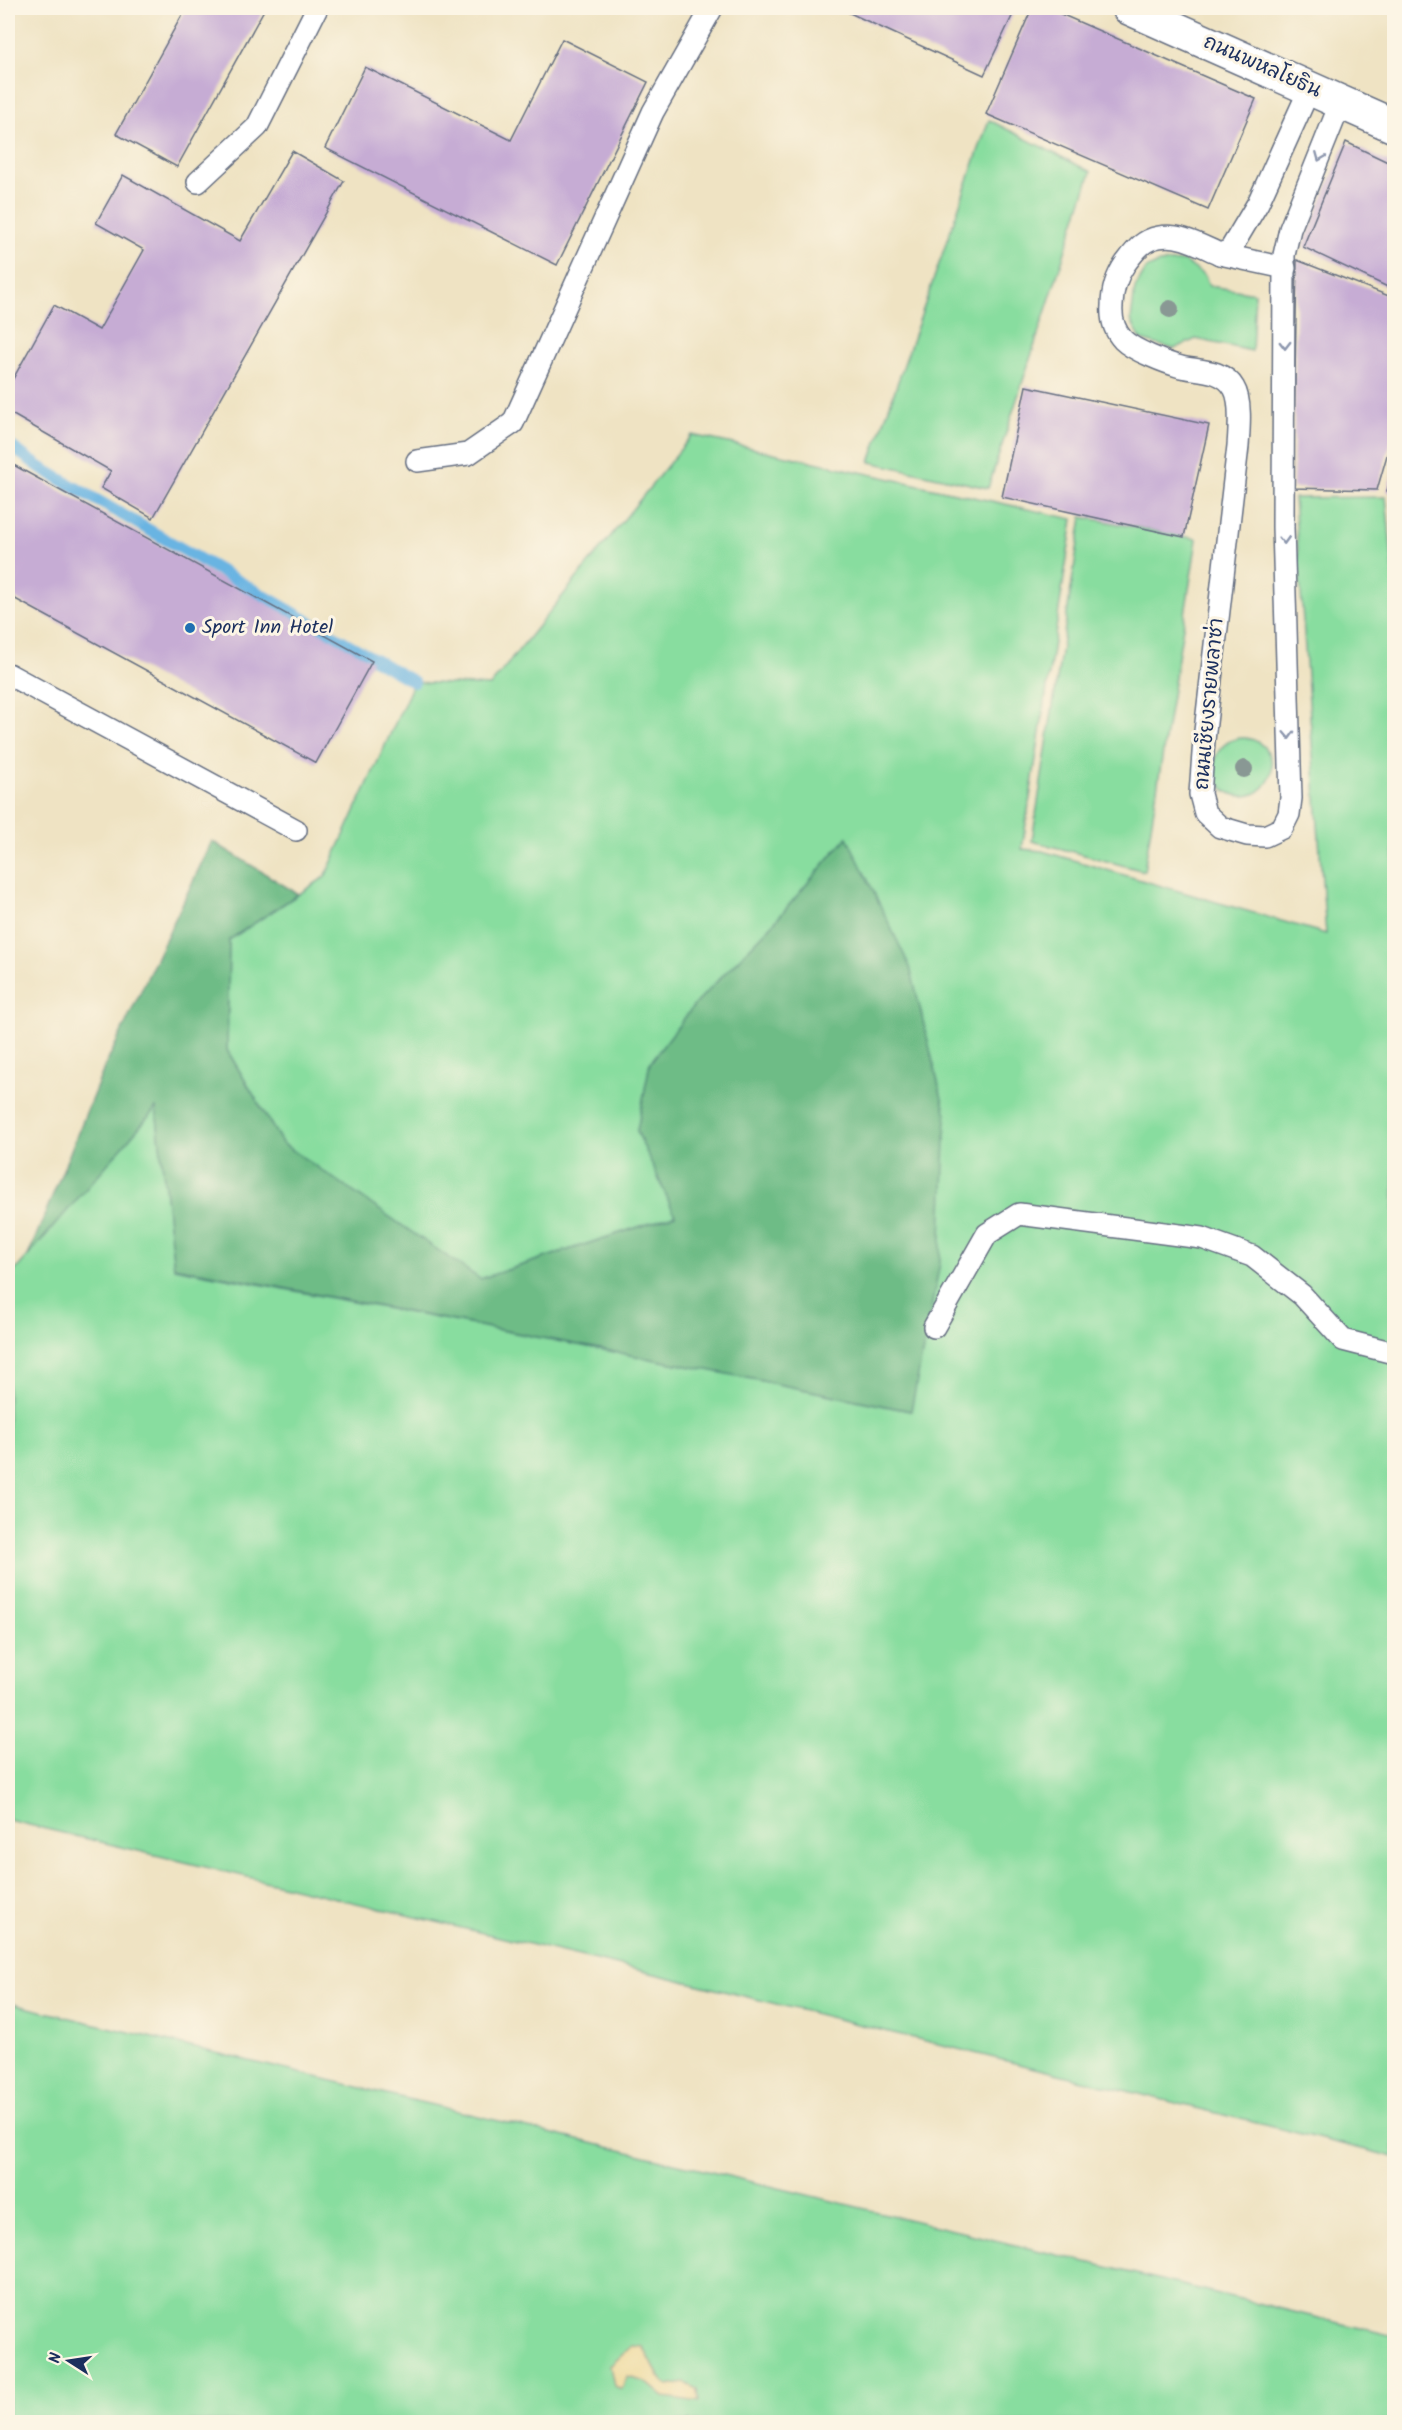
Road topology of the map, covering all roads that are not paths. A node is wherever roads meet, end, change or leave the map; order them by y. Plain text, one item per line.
1 (317, 8) edge
2 (712, 8) edge
3 (1130, 8) edge
4 (1310, 88) junction
5 (1341, 102) junction
6 (1395, 126) edge
7 (198, 182) dead end
8 (1220, 254) junction
9 (1285, 268) junction
10 (417, 461) dead end
11 (8, 674) edge
12 (296, 830) dead end
13 (934, 1327) dead end
14 (1395, 1353) edge

1 - 7 lane
2 - 10 lane
3 - 4 main road, ถนนพหลโยธิน
4 - 5 main road, ถนนพหลโยธิน
4 - 8 lane
5 - 6 main road, ถนนพหลโยธิน
5 -> 9 lane, ถนนเชียงรายพลาซ่า
8 - 9 lane, ถนนเชียงรายพลาซ่า
9 -> 8 lane, ถนนเชียงรายพลาซ่า
11 - 12 lane
13 - 14 lane

